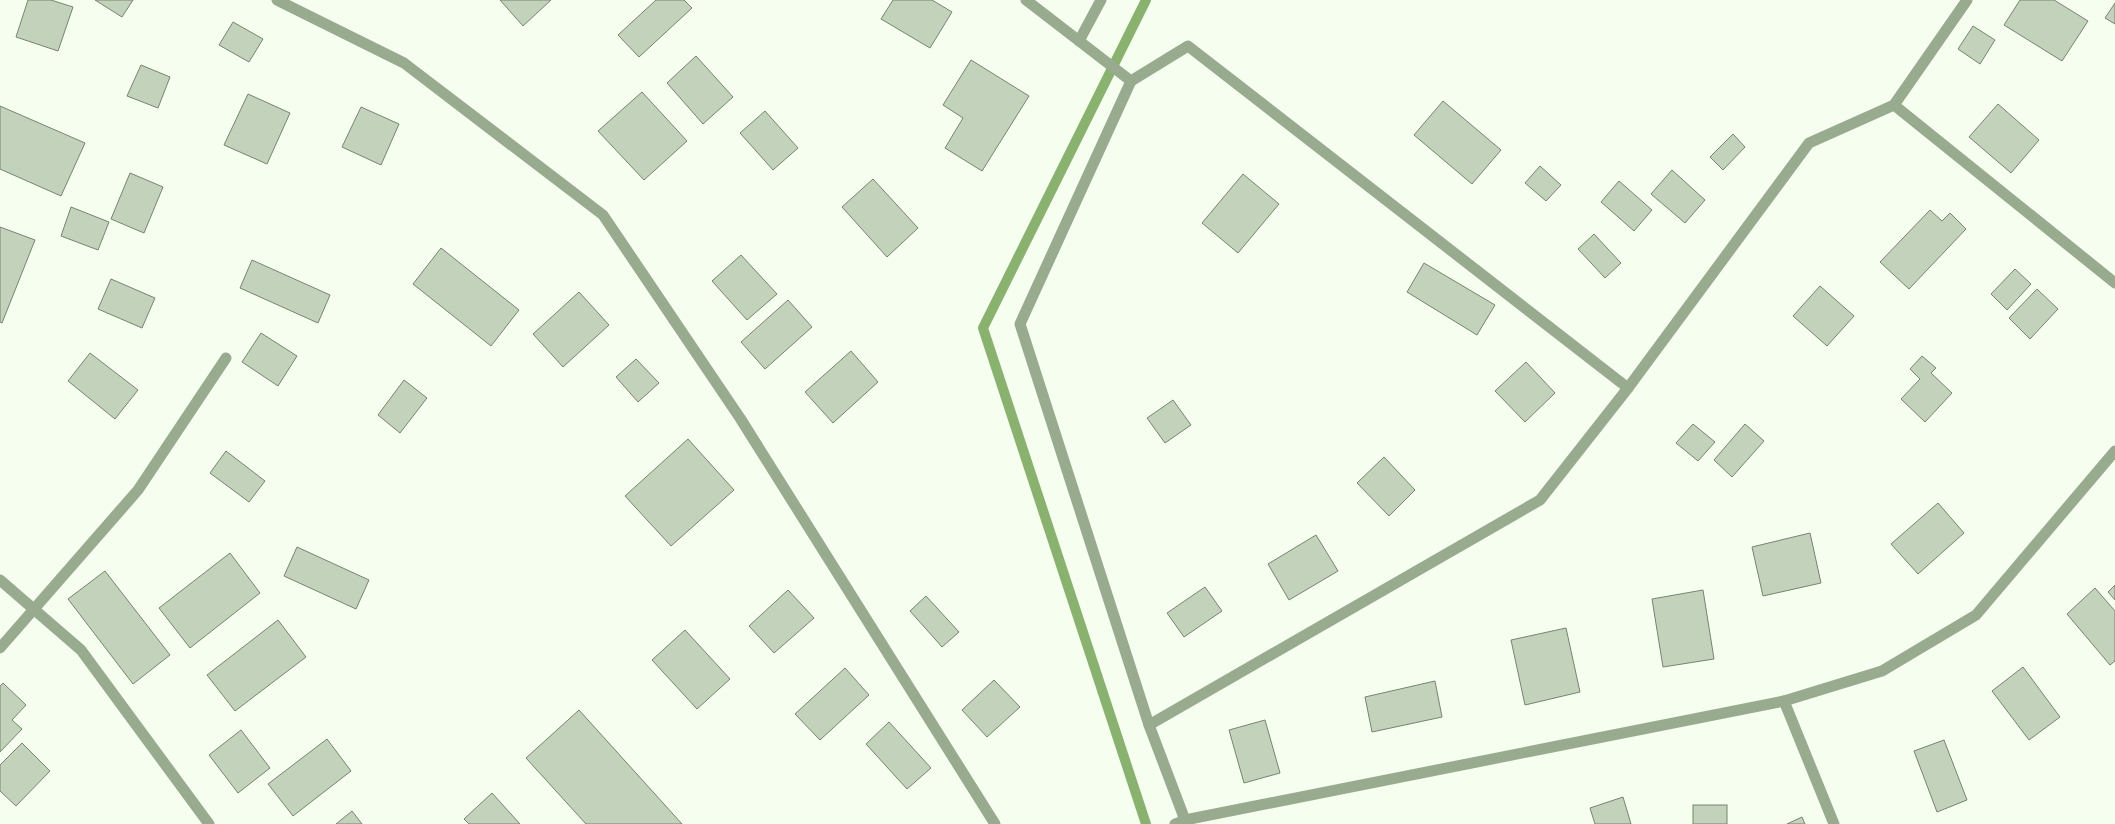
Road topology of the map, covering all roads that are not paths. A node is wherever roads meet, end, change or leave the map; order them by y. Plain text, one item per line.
1 (276, 0) edge
2 (1026, 0) edge
3 (1101, 0) edge
4 (1967, 0) edge
5 (1079, 41) junction
6 (1131, 81) junction
7 (1894, 105) junction
8 (2115, 283) edge
9 (226, 358) dead end
10 (1628, 388) junction
11 (2115, 451) edge
12 (0, 580) edge
13 (35, 610) junction
14 (0, 648) edge
15 (1784, 701) junction
16 (1149, 725) junction
17 (1180, 822) edge
18 (209, 824) edge
19 (995, 824) edge
20 (1834, 824) edge

1 - 19 street
2 - 5 street
3 - 5 street
4 - 7 street
5 - 6 street
6 - 10 street
6 - 16 street
7 - 8 street
7 - 10 street
9 - 13 street
10 - 16 street
11 - 15 street
12 - 13 street
13 - 14 street
13 - 18 street
15 - 17 street
15 - 20 street
16 - 17 street

